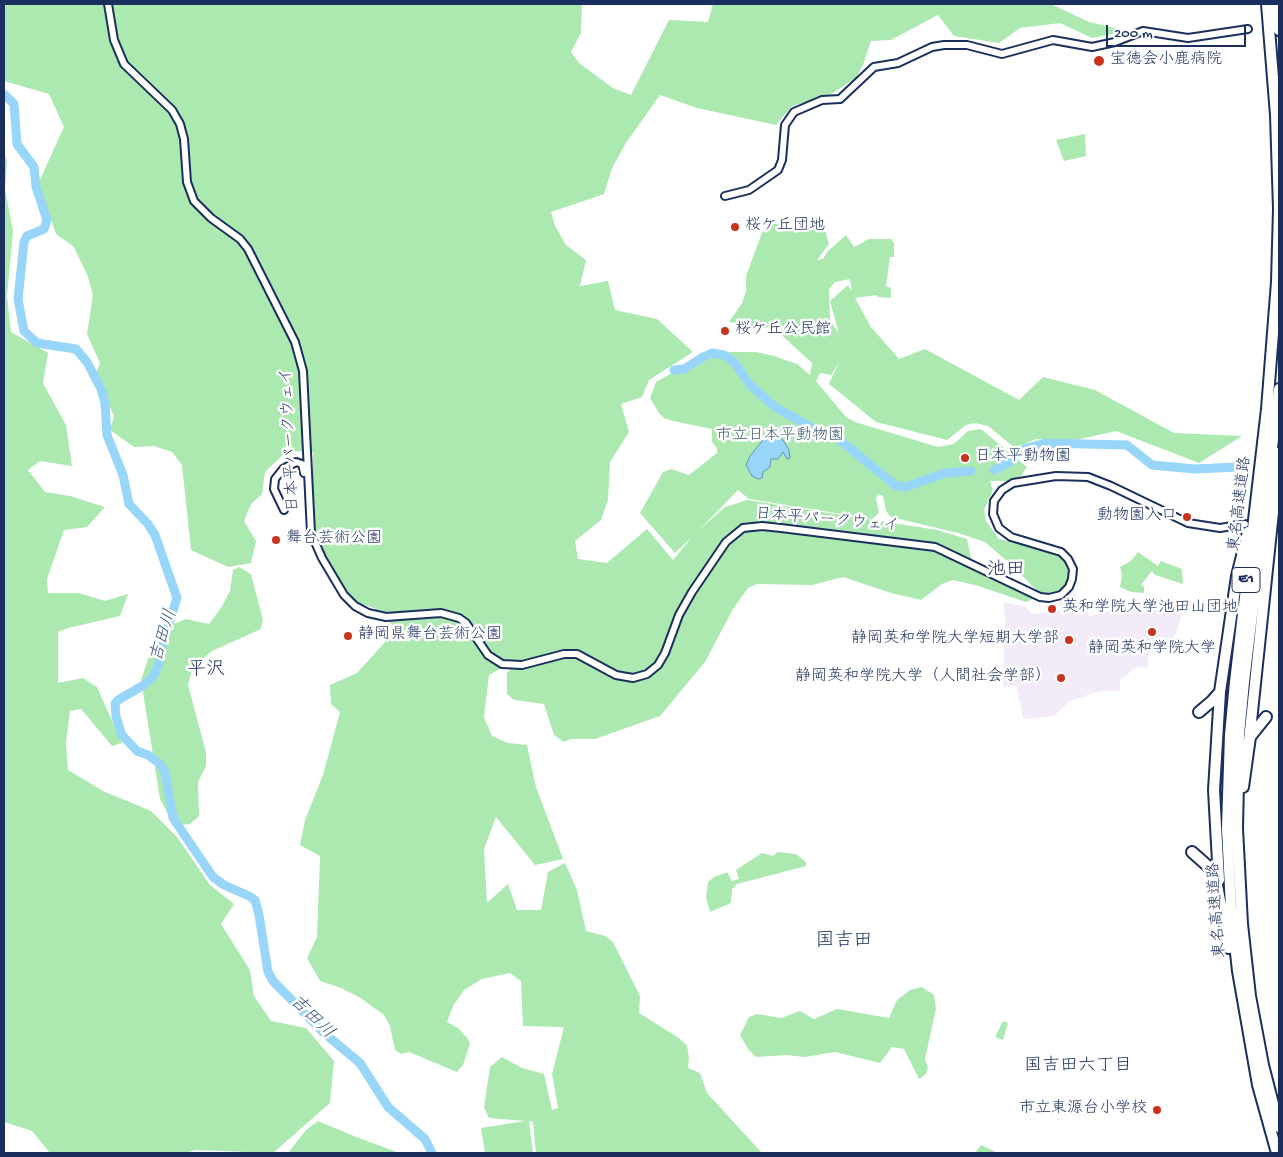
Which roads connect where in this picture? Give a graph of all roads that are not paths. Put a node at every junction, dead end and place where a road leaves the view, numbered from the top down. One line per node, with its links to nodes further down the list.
1 (108, 4): 9 (street, 日本平パークウェイ)
2 (1267, 4): 13 (highway, 東名高速道路 / E1)
3 (1276, 4): 5 (highway)
4 (1248, 29): 6 (street)
5 (1279, 30)
6 (725, 196)
7 (1279, 389): 22 (highway, 東名高速道路 / E1)
8 (1279, 440): 12 (highway)
9 (306, 457): 10 (street); 11 (street, 日本平パークウェイ)
10 (296, 462): 11 (street); 14 (street)
11 (308, 491): 15 (street, 日本平パークウェイ)
12 (1275, 493): 16 (highway); 20 (highway)
13 (1255, 507): 17 (highway); 24 (highway, 東名高速道路 / E1)
14 (284, 510)
15 (1245, 524)
16 (1279, 531)
17 (1220, 692): 18 (highway); 23 (highway)
18 (1199, 712)
19 (1266, 717): 20 (highway)
20 (1248, 750): 22 (highway)
21 (1192, 852): 23 (highway)
22 (1238, 871): 25 (highway, 東名高速道路 / E1)
23 (1223, 915): 24 (highway)
24 (1258, 1085): 26 (highway, 東名高速道路 / E1)
25 (1279, 1126)
26 (1277, 1153)

